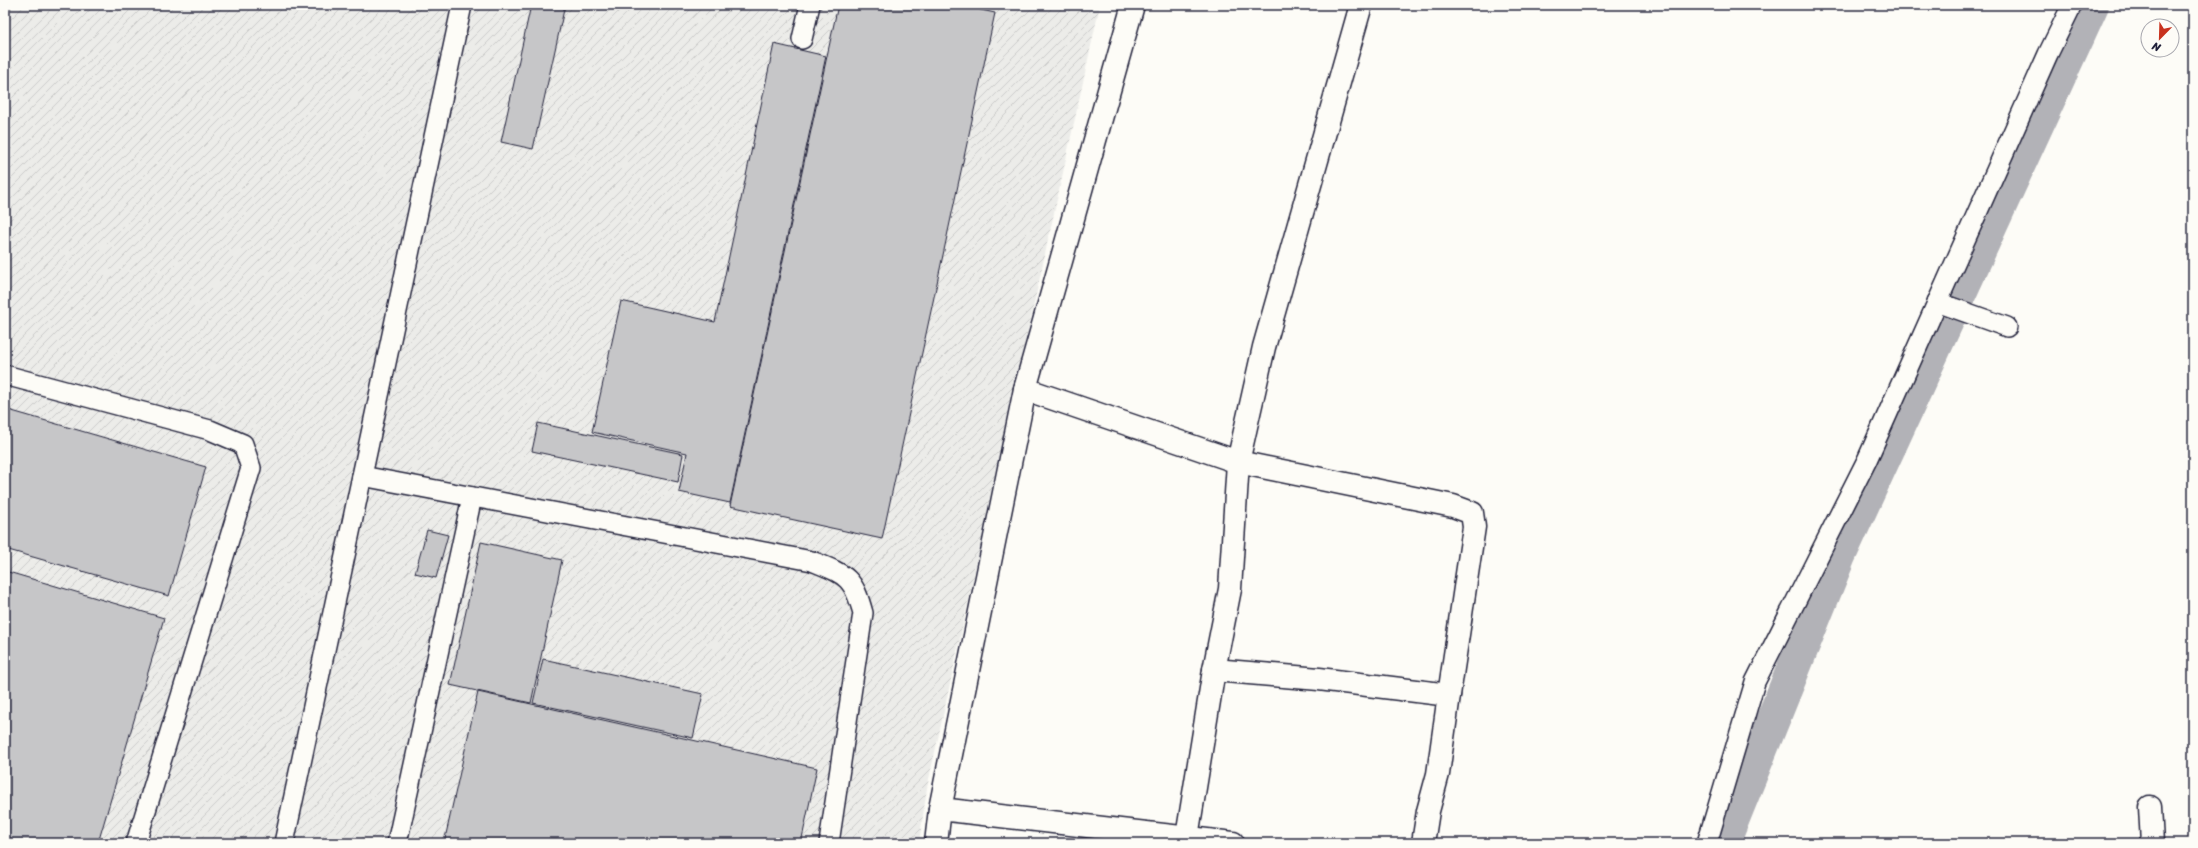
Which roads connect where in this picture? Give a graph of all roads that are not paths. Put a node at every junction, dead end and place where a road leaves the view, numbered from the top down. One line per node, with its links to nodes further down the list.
1 (462, 5): 12 (lane)
2 (810, 5): 6 (lane)
3 (1132, 5): 10 (street)
4 (1361, 5): 11 (street)
5 (2072, 5): 7 (lane)
6 (802, 39)
7 (1944, 304): 8 (lane); 26 (lane)
8 (2007, 327)
9 (5, 375): 19 (lane)
10 (1025, 390): 11 (street); 17 (street)
11 (1238, 462): 14 (street); 15 (street)
12 (362, 476): 13 (lane); 20 (lane)
13 (472, 497): 21 (lane); 22 (lane)
14 (1214, 670): 15 (street); 18 (street)
15 (1449, 695): 25 (street)
16 (2150, 807): 27 (street)
17 (940, 809): 18 (street); 23 (street)
18 (1187, 837): 24 (street)
19 (136, 843)
20 (284, 843)
21 (397, 843)
22 (829, 843)
23 (936, 843)
24 (1233, 843)
25 (1423, 843)
26 (1707, 843)
27 (2152, 843)

